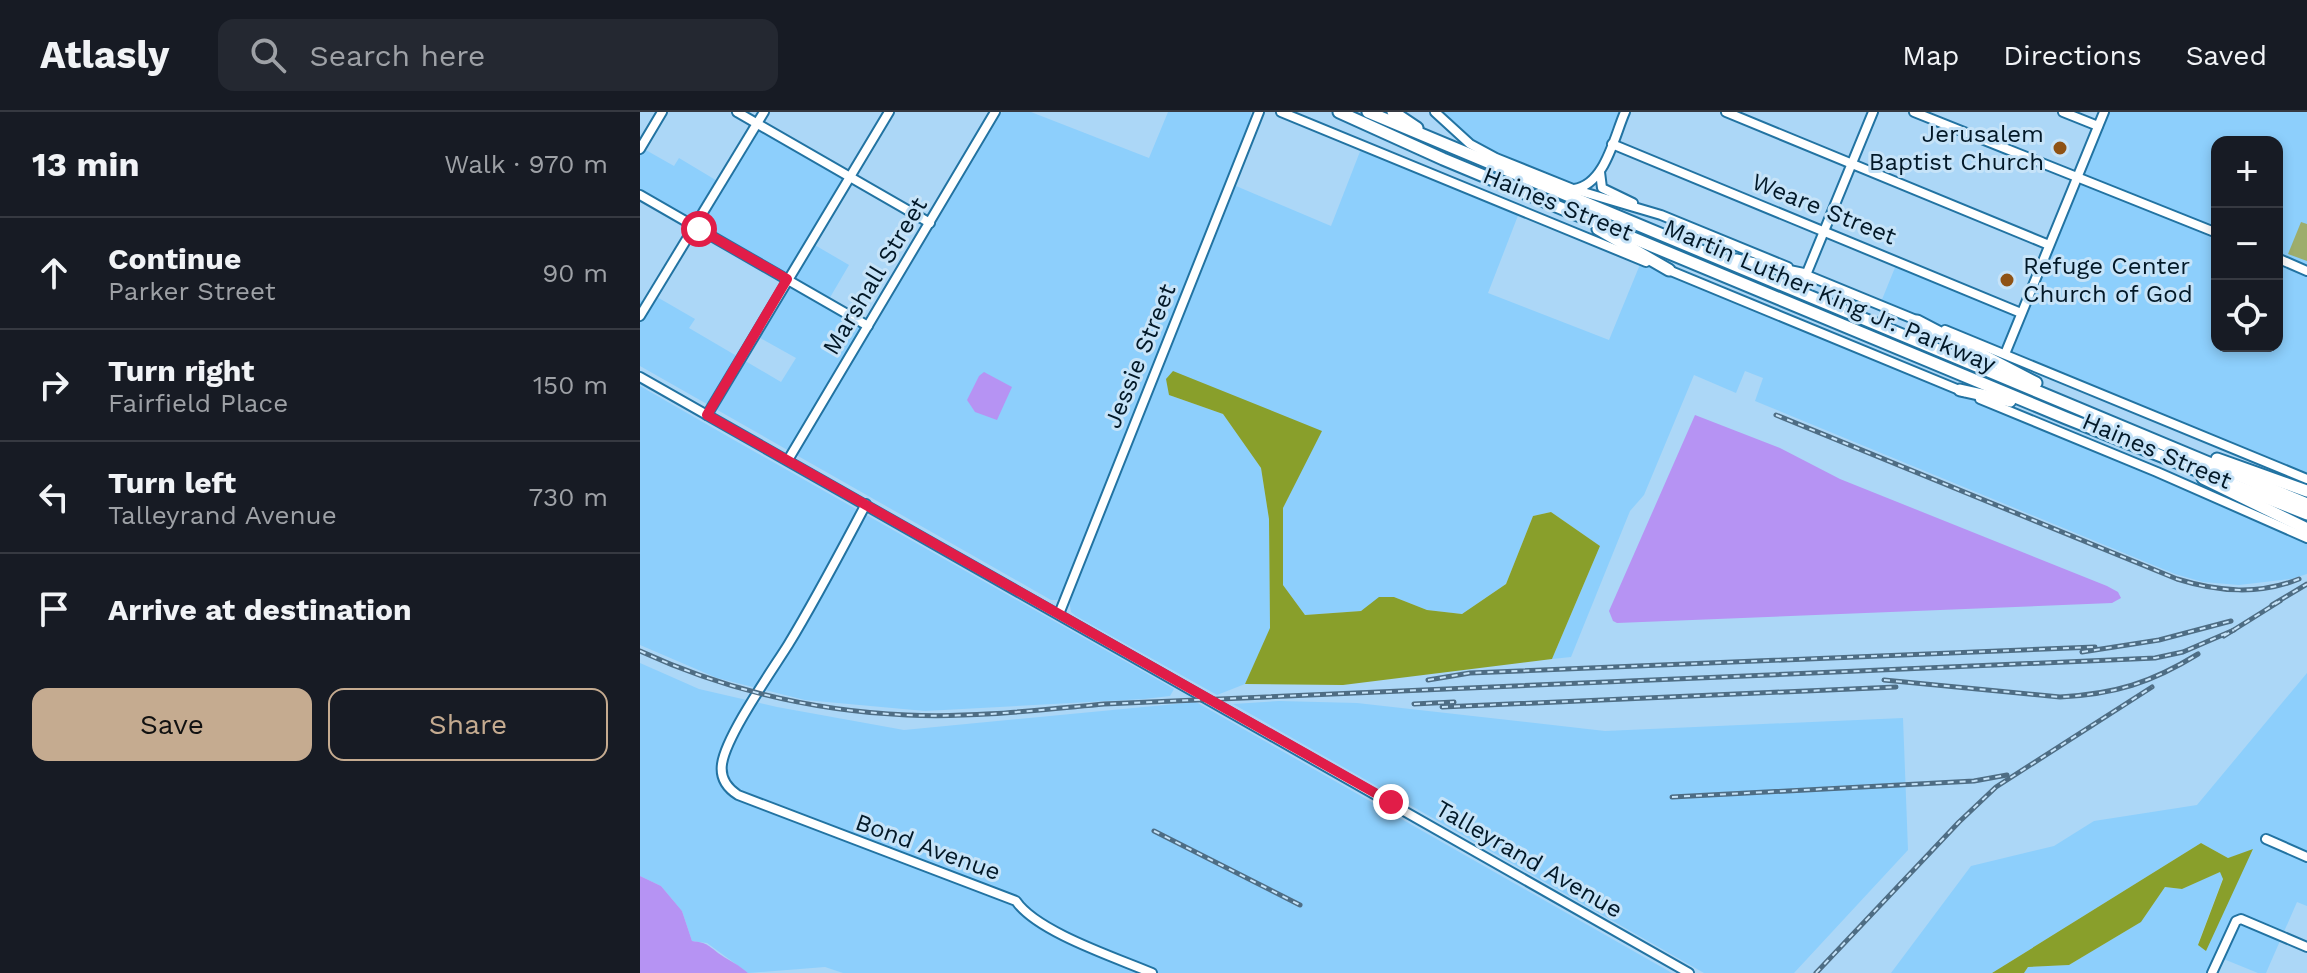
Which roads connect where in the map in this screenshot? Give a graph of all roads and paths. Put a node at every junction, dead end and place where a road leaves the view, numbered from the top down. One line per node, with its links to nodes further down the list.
1 (662, 112): 22 (street)
2 (737, 112): 18 (street)
3 (764, 112): 18 (street)
4 (889, 112): 25 (street)
5 (995, 112): 31 (street, Marshall Street)
6 (1259, 112): 62 (street, Jessie Street)
7 (1281, 112): 38 (street, Haines Street)
8 (1339, 112): 29 (highway, Martin Luther King Jr. Parkway)
9 (1368, 112): 21 (highway, Martin Luther King Jr. Parkway)
10 (1393, 112): 21 (highway)
11 (1435, 112): 27 (street, Haines Street)
12 (1625, 112): 20 (street)
13 (1726, 112): 23 (street)
14 (1873, 112): 23 (street)
15 (1914, 112): 26 (street)
16 (2063, 112): 19 (street)
17 (2104, 112): 19 (street)
18 (757, 123): 25 (street); 32 (street)
19 (2098, 126): 26 (street)
20 (1612, 144): 24 (street); 33 (street, Weare Street)
21 (1444, 146): 35 (highway, Martin Luther King Jr. Parkway)
22 (640, 149)
23 (1852, 163): 33 (street); 36 (street)
24 (1600, 172): 27 (street); 30 (street)
25 (850, 176): 31 (street); 41 (street)
26 (2078, 177): 34 (street); 36 (street)
27 (1573, 189): 30 (street, Haines Street)
28 (640, 195): 32 (street)
29 (1559, 207): 38 (highway); 51 (highway, Martin Luther King Jr. Parkway)
30 (1661, 215): 40 (street, Haines Street)
31 (930, 223): 45 (street, Marshall Street)
32 (694, 226): 41 (street); 43 (street)
33 (1824, 231): 40 (street); 42 (street, Weare Street)
34 (2211, 231)
35 (1683, 245): 40 (highway); 49 (highway, Martin Luther King Jr. Parkway)
36 (2049, 245): 42 (street)
37 (2283, 261): 39 (street)
38 (1669, 270): 48 (street, Haines Street)
39 (2307, 271)
40 (1806, 275): 44 (street, Haines Street)
41 (787, 279): 45 (street); 50 (street)
42 (2021, 313): 46 (street)
43 (640, 316)
44 (1917, 321): 46 (street, Haines Street); 49 (highway)
45 (868, 326): 53 (street, Marshall Street)
46 (2005, 354): 55 (street, Haines Street)
47 (640, 377): 50 (street, Talleyrand Avenue)
48 (1960, 390): 51 (highway); 61 (street, Haines Street)
49 (2093, 413): 52 (highway, Martin Luther King Jr. Parkway)
50 (707, 415): 53 (street, Talleyrand Avenue)
51 (2066, 418): 54 (highway, Martin Luther King Jr. Parkway)
52 (2128, 428): 56 (highway); 58 (highway, Martin Luther King Jr. Parkway)
53 (788, 460): 57 (street, Talleyrand Avenue)
54 (2183, 465): 59 (highway, Martin Luther King Jr. Parkway); 60 (highway)
55 (2307, 479)
56 (2307, 491)
57 (866, 504): 62 (street, Talleyrand Avenue); 66 (street, Bond Avenue)
58 (2307, 504)
59 (2307, 514)
60 (2307, 529)
61 (2307, 538)
62 (1059, 614): 67 (street, Talleyrand Avenue)
63 (2266, 839): 64 (street)
64 (2307, 857)
65 (2307, 947): 68 (street)
66 (1152, 973)
67 (1689, 973)
68 (2212, 973)

